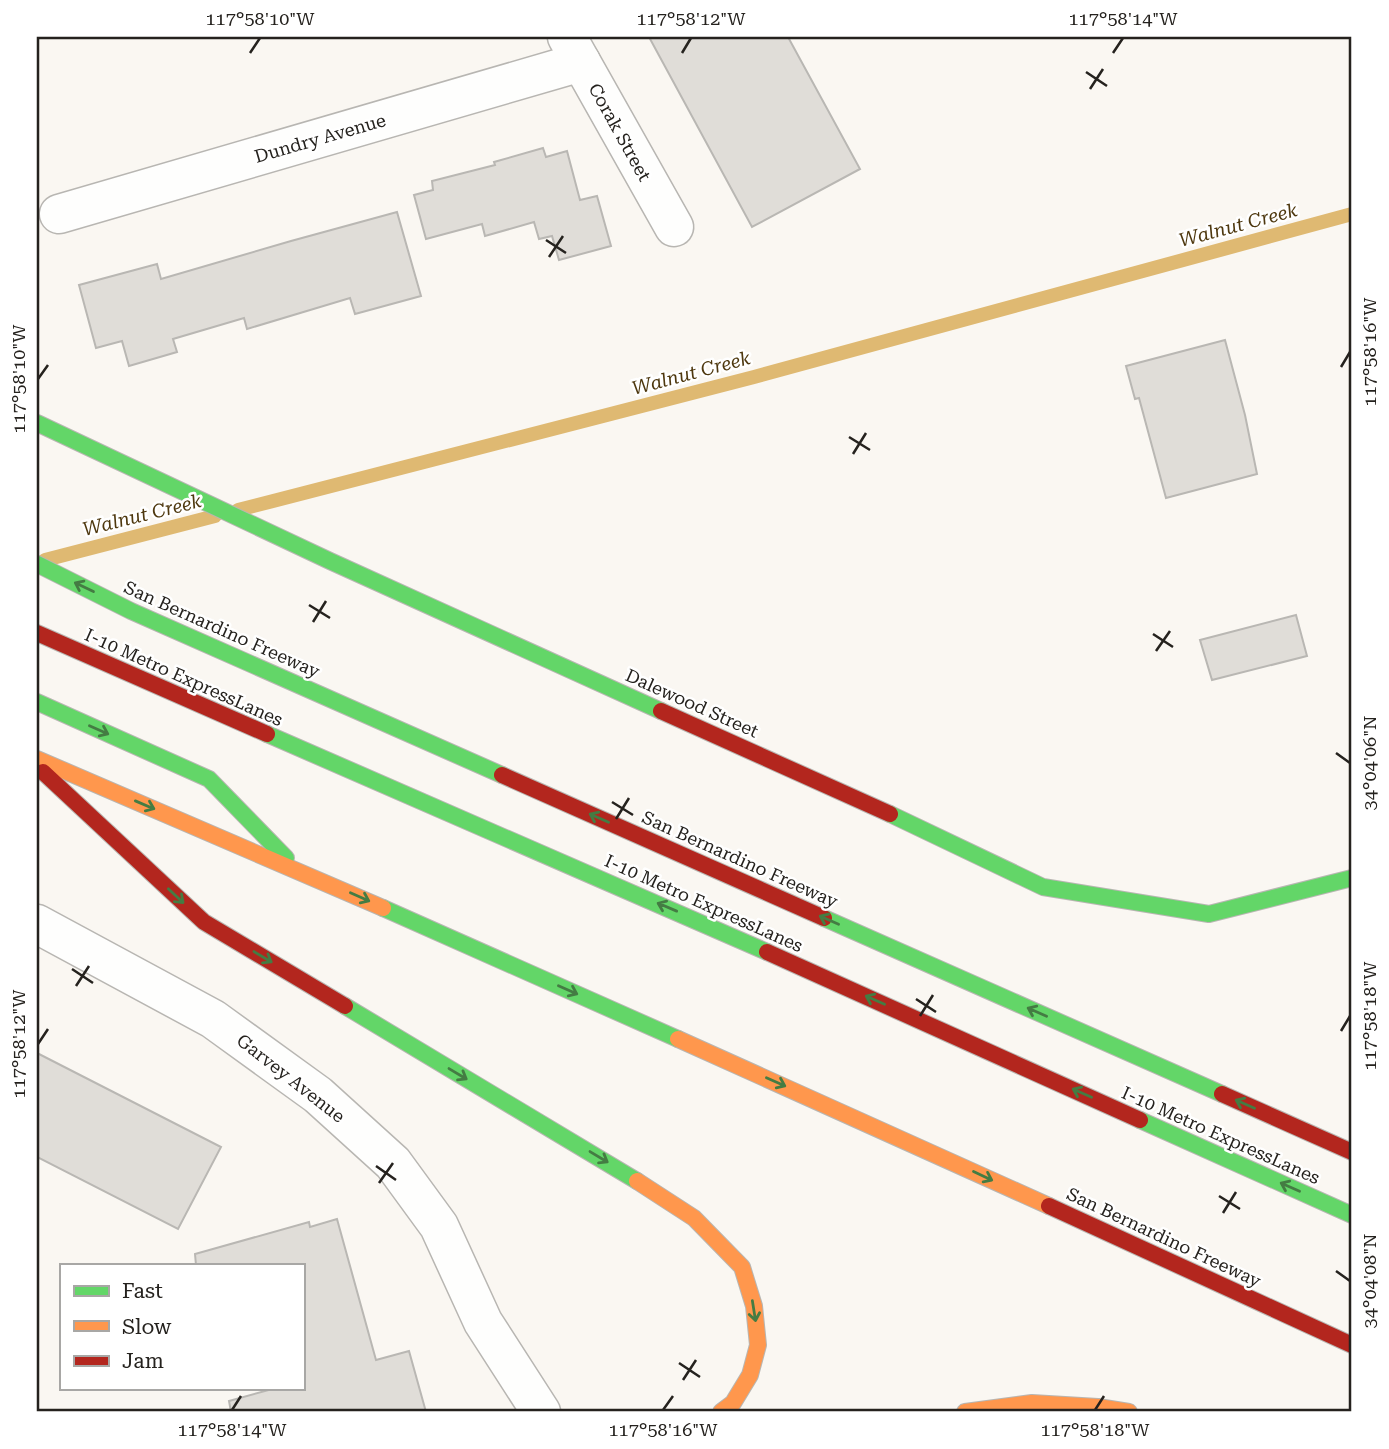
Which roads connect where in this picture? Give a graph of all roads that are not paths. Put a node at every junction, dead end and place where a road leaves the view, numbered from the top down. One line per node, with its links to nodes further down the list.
1 (574, 49): 2 (street, Dundry Avenue); 3 (street, Corak Street)
2 (59, 214)
3 (674, 227)
4 (44, 427): 11 (main road, Dalewood Street)
5 (37, 564): 13 (main road, San Bernardino Freeway, one-way to 5)
6 (37, 633): 14 (main road, I-10 Metro ExpressLanes, one-way to 6)
7 (37, 702): 10 (main road, one-way to 10)
8 (37, 759): 10 (main road, San Bernardino Freeway, one-way to 10)
9 (37, 766): 17 (main road, one-way to 17)
10 (298, 870): 15 (main road, San Bernardino Freeway, one-way to 15)
11 (1352, 878)
12 (37, 924): 16 (street, Garvey Avenue)
13 (1352, 1152)
14 (1352, 1214)
15 (1352, 1345)
16 (541, 1412)
17 (721, 1412)
18 (965, 1412): 19 (main road)
19 (1129, 1412)

